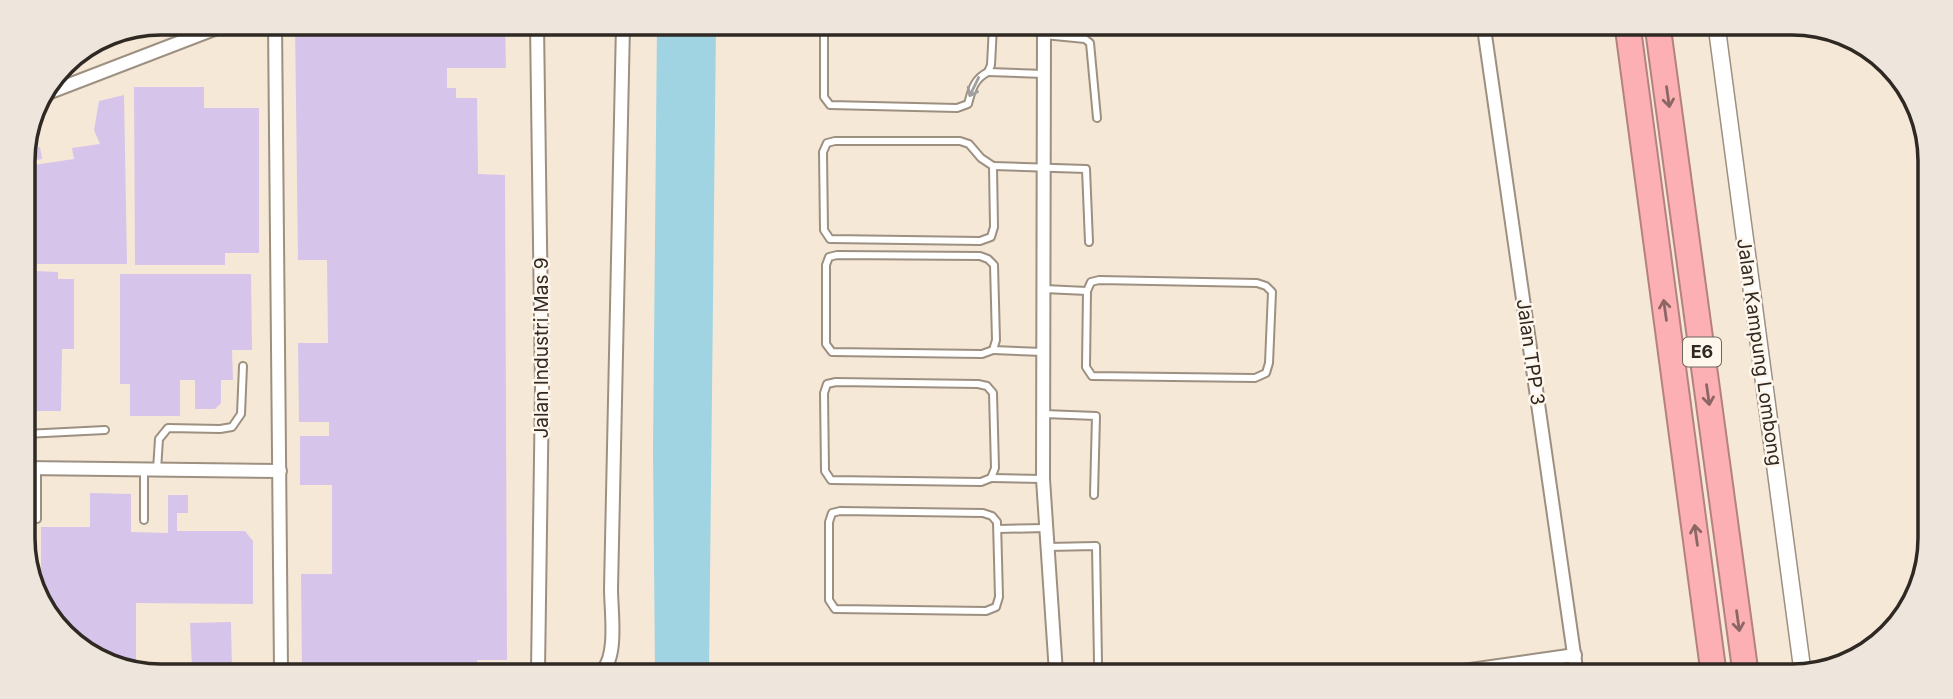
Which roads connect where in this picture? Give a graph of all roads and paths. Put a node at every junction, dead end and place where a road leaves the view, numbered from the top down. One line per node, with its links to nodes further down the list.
1 (199, 35): 15 (street)
2 (275, 35): 30 (street)
3 (537, 35): 43 (street, Jalan Industri Mas 9)
4 (623, 35): 44 (street)
5 (824, 35): 13 (lane, one-way to 5)
6 (993, 35): 13 (lane)
7 (1044, 35): 14 (street)
8 (1064, 35): 16 (lane)
9 (1485, 35): 40 (street, Jalan TPP 3)
10 (1629, 35): 48 (highway, E6, one-way to 10)
11 (1659, 35): 49 (highway, E6, one-way to 49)
12 (1718, 35): 50 (street, Jalan Kampung Lombong)
13 (988, 72): 14 (lane)
14 (1044, 74): 18 (street)
15 (57, 89)
16 (1097, 118)
17 (993, 166): 17 (lane); 18 (lane)
18 (1044, 167): 19 (lane); 20 (street)
19 (1089, 242)
20 (1044, 289): 21 (lane); 23 (street)
21 (1087, 291): 21 (lane)
22 (993, 350): 22 (lane); 23 (lane)
23 (1043, 352): 25 (street)
24 (243, 366): 29 (lane)
25 (1043, 414): 32 (street); 33 (lane)
26 (105, 430): 27 (lane)
27 (35, 434)
28 (35, 468): 29 (street)
29 (151, 470): 30 (street); 36 (lane)
30 (280, 471): 42 (street)
31 (992, 478): 31 (lane); 32 (lane)
32 (1043, 479): 38 (street)
33 (1094, 495)
34 (35, 502): 35 (lane)
35 (37, 519)
36 (144, 520)
37 (998, 528): 37 (lane); 38 (lane)
38 (1046, 528): 39 (street)
39 (1048, 547): 41 (lane); 45 (street)
40 (1574, 655): 46 (street); 47 (street, Jalan TPP 3)
41 (1098, 662)
42 (281, 664)
43 (538, 664)
44 (608, 664)
45 (1055, 664)
46 (1511, 664)
47 (1575, 664)
48 (1712, 664)
49 (1744, 664)
50 (1802, 664)

